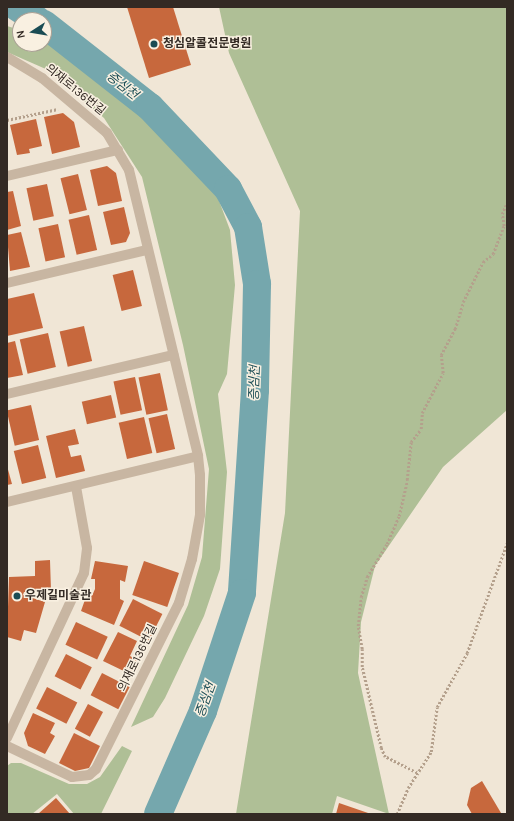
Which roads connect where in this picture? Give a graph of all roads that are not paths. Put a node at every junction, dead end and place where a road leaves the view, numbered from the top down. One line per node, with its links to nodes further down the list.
1 (7, 57): 2 (street, 의재로136번길)
2 (118, 150): 3 (street); 4 (street, 의재로136번길)
3 (7, 176)
4 (146, 250): 5 (street); 6 (street, 의재로136번길)
5 (7, 283)
6 (173, 355): 7 (street); 8 (street, 의재로136번길)
7 (7, 394)
8 (198, 456): 9 (street); 12 (street, 의재로136번길)
9 (76, 487): 10 (street); 11 (street)
10 (7, 502)
11 (7, 738)
12 (7, 746)

